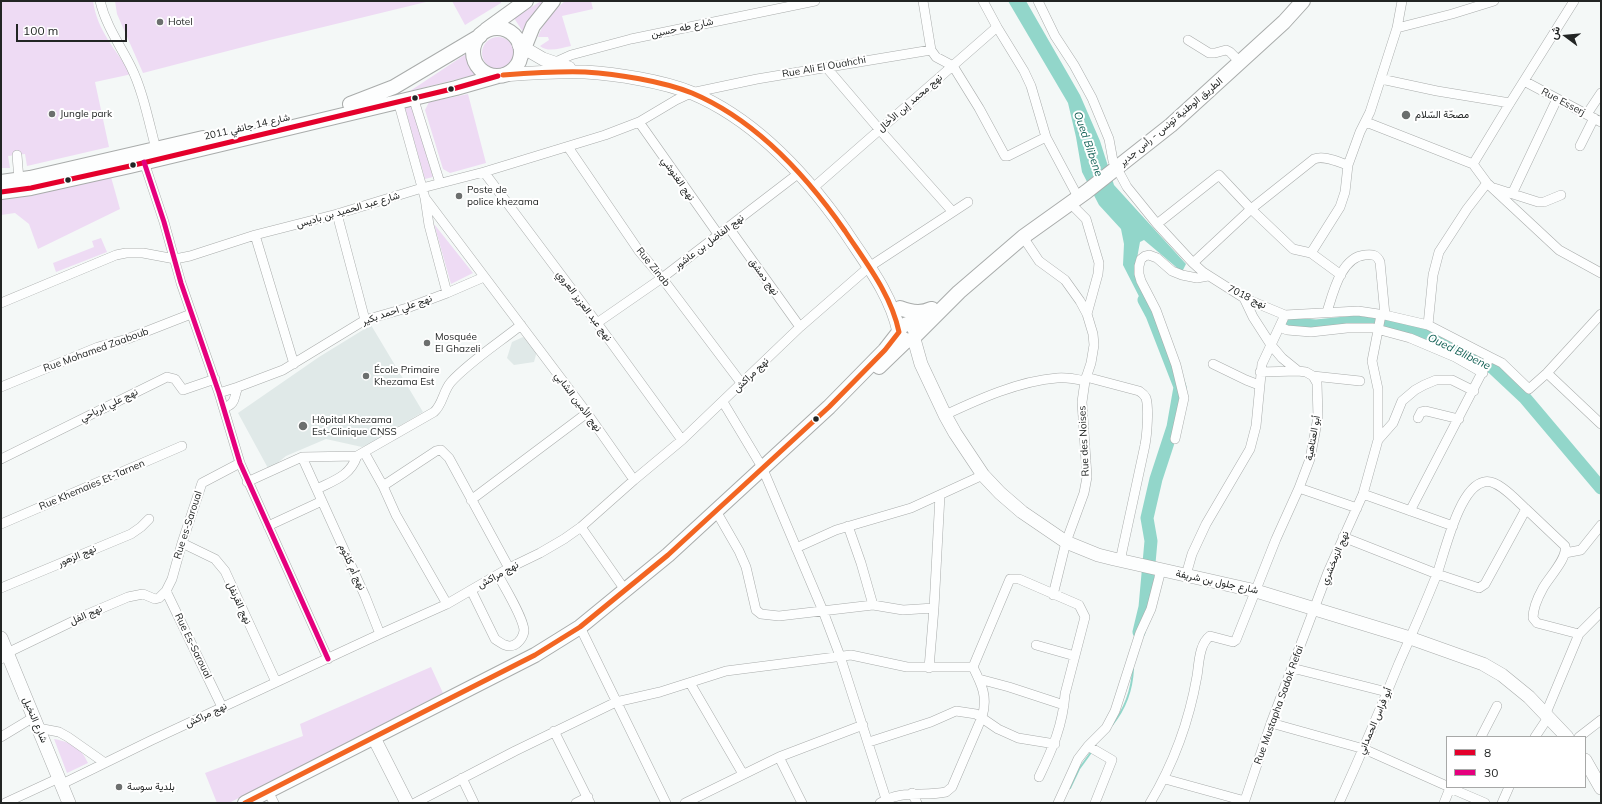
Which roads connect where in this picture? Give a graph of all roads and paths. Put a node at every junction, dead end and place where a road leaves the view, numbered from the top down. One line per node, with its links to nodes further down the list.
1 (100, 1): 42 (street)
2 (526, 1): 18 (main road, شارع 14 جانفي 2011)
3 (553, 1): 20 (main road)
4 (815, 1): 13 (street, شارع طه حسين)
5 (923, 1): 21 (street)
6 (983, 1): 16 (street)
7 (1038, 1): 47 (street, نهج 7018)
8 (1303, 1): 15 (main road, الطريق الوطنية تونس - رأس جدير)
9 (1314, 1): 15 (main road, الطريق الوطنية تونس - رأس جدير)
10 (1402, 1): 17 (street)
11 (1494, 1): 17 (street)
12 (1574, 1): 28 (street)
13 (802, 2): 14 (street, شارع طه حسين)
14 (783, 4): 25 (street, شارع طه حسين)
15 (1284, 22): 22 (main road, الطريق الوطنية تونس - رأس جدير)
16 (997, 27): 23 (street, نهج محمد إبن الأخال); 39 (street)
17 (1397, 28): 27 (street)
18 (482, 34): 20 (main road); 26 (main road); 42 (main road, شارع 14 جانفي 2011)
19 (1188, 40): 22 (street)
20 (521, 50): 25 (main road); 26 (main road)
21 (931, 50): 23 (street); 24 (street, Rue Ali El Ouahchi)
22 (1240, 62): 47 (main road, الطريق الوطنية تونس - رأس جدير)
23 (953, 66): 38 (street, نهج محمد إبن الأخال); 39 (street)
24 (826, 67): 29 (street, Rue Ali El Ouahchi); 38 (street)
25 (547, 68): 26 (main road); 29 (main road)
26 (501, 76): 31 (main road, شارع 14 جانفي 2011)
27 (1381, 79): 34 (street); 37 (street)
28 (1524, 81): 32 (street, Rue Esserj); 34 (street)
29 (691, 93): 36 (street, شارع عبد الحميد بن باديس); 49 (main road)
30 (1601, 93): 35 (street)
31 (413, 98): 33 (main road, شارع 14 جانفي 2011); 52 (street)
32 (1557, 99): 35 (street, Rue Esserj); 57 (street)
33 (398, 101): 44 (main road, شارع 14 جانفي 2011); 54 (street)
34 (1510, 103): 45 (street)
35 (1594, 118): 40 (street)
36 (639, 122): 41 (street, شارع عبد الحميد بن باديس); 67 (street, نهج الغنوشي)
37 (1366, 122): 45 (street); 46 (street)
38 (879, 129): 55 (street, نهج محمد إبن الأخال); 63 (street)
39 (1046, 137): 59 (street)
40 (1580, 146)
41 (568, 147): 48 (street, شارع عبد الحميد بن باديس); 78 (street, Rue Zinab)
42 (156, 149): 50 (main road, شارع 14 جانفي 2011)
43 (17, 155): 50 (street)
44 (144, 162): 56 (main road, شارع 14 جانفي 2011); 71 (street)
45 (1473, 164): 53 (street)
46 (1348, 165): 62 (street); 70 (street)
47 (1114, 170): 59 (main road, الطريق الوطنية تونس - رأس جدير); 65 (street, نهج 7018)
48 (484, 172): 52 (street, شارع عبد الحميد بن باديس); 93 (street, نهج عبد العزيز العروي)
49 (799, 173): 55 (main road); 66 (street, نهج الفاضل بن عاشور)
50 (20, 180): 51 (main road, شارع 14 جانفي 2011)
51 (1, 182)
52 (440, 183): 54 (street, شارع عبد الحميد بن باديس)
53 (1489, 186): 57 (street); 74 (street); 95 (street)
54 (422, 188): 60 (street); 64 (street, شارع عبد الحميد بن باديس)
55 (813, 188): 73 (main road)
56 (1, 192)
57 (1512, 194): 58 (street)
58 (1561, 195)
59 (1078, 197): 69 (main road, الطريق الوطنية تونس - رأس جدير); 88 (street)
60 (425, 198): 77 (street, نهج الأمين الشابي); 81 (street)
61 (968, 202): 63 (street, نهج مراكش)
62 (1251, 209): 65 (street); 70 (street); 72 (street)
63 (952, 211): 73 (street, نهج مراكش)
64 (337, 214): 68 (street, شارع عبد الحميد بن باديس); 92 (street)
65 (1157, 224): 72 (street, نهج 7018)
66 (729, 228): 67 (street, نهج الفاضل بن عاشور); 96 (street, نهج دمشق)
67 (718, 234): 78 (street, نهج الفاضل بن عاشور)
68 (255, 235): 71 (street, شارع عبد الحميد بن باديس); 102 (street)
69 (1023, 237): 80 (main road, الطريق الوطنية تونس - رأس جدير); 88 (street, Rue des Noises)
70 (1311, 253): 75 (street)
71 (175, 259): 83 (street, شارع عبد الحميد بن باديس); 87 (street)
72 (1193, 263): 76 (street, نهج 7018)
73 (869, 267): 79 (main road); 96 (street, نهج مراكش)
74 (1601, 274)
75 (1341, 275): 86 (street); 90 (street)
76 (1208, 276): 82 (street, نهج 7018); 125 (street)
77 (484, 277): 81 (street, نهج علي احمد بكير); 94 (street, نهج الأمين الشابي)
78 (662, 278): 93 (street, نهج الفاضل بن عاشور); 112 (street, Rue Zinab)
79 (880, 284): 85 (main road); 99 (main road)
80 (959, 292): 84 (main road, الطريق الوطنية تونس - رأس جدير); 99 (main road, الطريق الوطنية تونس - رأس جدير)
81 (447, 293): 92 (street, نهج علي احمد بكير)
82 (1244, 298): 89 (street, نهج 7018); 100 (street)
83 (1, 303)
84 (936, 306): 85 (main road); 99 (main road, الطريق الوطنية تونس - رأس جدير)
85 (900, 308): 99 (main road)
86 (1327, 312): 89 (street, نهج 7018); 90 (street, نهج 7018)
87 (191, 314): 109 (street); 114 (street, Rue Mohamed Zaaboub)
88 (1087, 314): 110 (street, Rue des Noises)
89 (1285, 315): 97 (street)
90 (1382, 316): 95 (street, نهج 7018); 98 (street)
91 (1600, 317): 107 (street)
92 (365, 320): 102 (street, نهج علي احمد بكير)
93 (597, 323): 126 (street, نهج عبد العزيز العروي)
94 (521, 325): 120 (street, نهج الأمين الشابي); 129 (street)
95 (1428, 325): 101 (street, نهج 7018)
96 (800, 327): 112 (street, نهج مراكش)
97 (1280, 328): 98 (street); 100 (street)
98 (1378, 329): 105 (street); 127 (street)
99 (908, 334): 121 (main road, شارع جلول بن شريفة); 133 (main road, الطريق الوطنية تونس - رأس جدير)
100 (1271, 345): 104 (street); 106 (street)
101 (1490, 358): 105 (street); 107 (street, نهج 7018)
102 (294, 364): 115 (street, نهج علي احمد بكير)
103 (1213, 364): 113 (street)
104 (1298, 371): 106 (street); 108 (street)
105 (1484, 371): 116 (street)
106 (1260, 372): 113 (street)
107 (1547, 373): 124 (street)
108 (1313, 376): 111 (street); 138 (street, أبو العتاهية)
109 (215, 379): 117 (street); 131 (street, نهج علي الرياحي)
110 (1086, 379): 121 (street); 157 (street, Rue des Noises); 160 (street)
111 (1360, 380)
112 (742, 384): 118 (street, نهج مراكش)
113 (1259, 385): 165 (street)
114 (1, 387)
115 (238, 387): 117 (street, نهج علي احمد بكير); 119 (street)
116 (1474, 391): 123 (street); 127 (street)
117 (219, 393): 119 (street)
118 (723, 402): 126 (street, نهج مراكش); 133 (street)
119 (224, 408): 132 (street)
120 (587, 413): 135 (street, نهج الأمين الشابي); 142 (street)
121 (945, 415): 134 (main road, شارع جلول بن شريفة)
122 (1418, 418): 123 (street)
123 (1459, 419): 147 (street)
124 (1601, 424)
125 (1175, 439)
126 (682, 440): 135 (street, نهج مراكش)
127 (1378, 440): 141 (street)
128 (182, 446): 149 (street, Rue Khemaies Et-Tarnen)
129 (361, 454): 130 (street); 137 (street); 139 (street)
130 (302, 457): 136 (street); 139 (street, نهج أم كلثوم)
131 (1, 459)
132 (240, 463): 136 (street); 156 (street, Rue es-Saroual)
133 (762, 467): 146 (main road, الطريق الوطنية تونس - رأس جدير); 158 (street)
134 (983, 475): 140 (street); 157 (main road, شارع جلول بن شريفة)
135 (634, 480): 154 (street, نهج مراكش)
136 (247, 482): 151 (street)
137 (383, 486): 142 (street); 172 (street)
138 (1299, 488): 144 (street); 170 (street, أبو العتاهية)
139 (317, 489): 143 (street, نهج أم كلثوم)
140 (940, 494): 152 (street); 174 (street)
141 (1363, 494): 144 (street, نهج الزمخشري); 147 (street)
142 (471, 500): 161 (street)
143 (322, 501): 151 (street); 179 (street, نهج أم كلثوم)
144 (1357, 508): 155 (street, نهج الزمخشري)
145 (1526, 509): 153 (street, أبو فراس الحمداني); 159 (street); 163 (street)
146 (716, 511): 169 (main road, الطريق الوطنية تونس - رأس جدير); 176 (street)
147 (1410, 511): 153 (street)
148 (149, 519): 166 (street, نهج الزهور)
149 (1, 524)
150 (1601, 525): 159 (street)
151 (268, 526): 187 (street)
152 (848, 526): 158 (street); 173 (street)
153 (1453, 526): 163 (street, أبو فراس الحمداني)
154 (581, 527): 161 (street, نهج مراكش); 169 (street)
155 (1344, 537): 163 (street); 175 (street, نهج الزمخشري)
156 (182, 542): 167 (street, Rue es-Saroual); 192 (street, نهج القرنفل)
157 (1066, 542): 160 (main road, شارع جلول بن شريفة); 171 (street, Rue des Noises)
158 (796, 548): 176 (street)
159 (1565, 553): 180 (street)
160 (1120, 561): 162 (main road, شارع جلول بن شريفة)
161 (509, 568): 164 (street, نهج مراكش)
162 (1158, 570): 165 (main road, شارع جلول بن شريفة); 214 (street)
163 (1437, 574): 182 (street, أبو فراس الحمداني)
164 (498, 575): 168 (street, نهج مراكش); 168 (street)
165 (1186, 575): 170 (main road, شارع جلول بن شريفة)
166 (1, 588)
167 (168, 588): 184 (street, نهج الفل); 198 (street, Rue Es-Saroual)
168 (471, 590): 172 (street, نهج مراكش)
169 (625, 590): 178 (main road, الطريق الوطنية تونس - رأس جدير)
170 (1256, 591): 175 (main road, شارع جلول بن شريفة); 222 (street, أبو العتاهية)
171 (1053, 595): 186 (street); 188 (street)
172 (447, 604): 179 (street, نهج مراكش)
173 (873, 605): 174 (street); 176 (street)
174 (934, 608): 189 (street)
175 (1314, 608): 182 (main road, شارع جلول بن شريفة); 190 (street, Rue Mustapha Sadok Refai)
176 (823, 611): 185 (street)
177 (1600, 616): 180 (street)
178 (580, 627): 195 (street); 211 (main road, الطريق الوطنية تونس - رأس جدير)
179 (380, 634): 187 (street, نهج مراكش)
180 (1579, 634): 199 (street)
181 (1, 638): 184 (main road, شارع النخيل)
182 (1410, 638): 194 (street, أبو فراس الحمداني); 199 (main road, شارع جلول بن شريفة)
183 (1036, 645): 186 (street)
184 (4, 656): 202 (main road, شارع النخيل)
185 (840, 656): 189 (street); 193 (street); 204 (street)
186 (1075, 656): 196 (street)
187 (328, 659): 192 (street, نهج مراكش)
188 (973, 667): 189 (street); 191 (street)
189 (929, 668)
190 (1292, 668): 194 (street); 203 (street, Rue Mustapha Sadok Refai)
191 (979, 680): 196 (street); 200 (street)
192 (276, 682): 198 (street, نهج مراكش)
193 (690, 683): 195 (street); 219 (street)
194 (1387, 692): 215 (street, أبو فراس الحمداني)
195 (616, 702): 205 (street); 242 (street)
196 (1064, 705): 213 (street)
197 (1498, 706): 206 (street)
198 (222, 707): 218 (street, نهج مراكش)
199 (1547, 714): 207 (street); 208 (main road, شارع جلول بن شريفة)
200 (982, 717): 212 (street); 213 (street); 229 (street)
201 (1601, 720): 209 (street)
202 (36, 722): 210 (street); 218 (street); 223 (main road, شارع النخيل)
203 (1271, 723): 215 (street); 234 (street, Rue Mustapha Sadok Refai)
204 (862, 725): 212 (street); 216 (street)
205 (554, 731): 221 (street); 232 (street)
206 (1482, 736)
207 (1536, 736)
208 (1567, 736)
209 (1580, 736)
210 (1, 737)
211 (374, 738): 231 (main road, الطريق الوطنية تونس - رأس جدير); 238 (main road)
212 (869, 742): 233 (street)
213 (1055, 744): 220 (street)
214 (1088, 746): 246 (street); 247 (street)
215 (1364, 749): 225 (street); 250 (street, أبو فراس الحمداني)
216 (778, 757): 219 (street); 244 (street)
217 (1586, 761): 224 (main road)
218 (104, 762): 223 (street, نهج مراكش)
219 (743, 774): 243 (street)
220 (1039, 777)
221 (462, 778): 239 (street); 240 (street)
222 (1165, 779): 230 (street); 248 (street)
223 (60, 781): 235 (street, نهج مراكش); 236 (main road, شارع النخيل)
224 (1600, 782)
225 (1446, 786)
226 (1449, 788): 251 (street)
227 (1451, 788): 252 (street)
228 (1509, 788): 253 (street)
229 (912, 793): 233 (street); 245 (street)
230 (1218, 794): 234 (street); 249 (street)
231 (271, 797): 237 (main road, الطريق الوطنية تونس - رأس جدير)
232 (589, 800): 241 (street)
233 (883, 801)
234 (1245, 802)
235 (5, 803)
236 (69, 803)
237 (245, 803)
238 (407, 803)
239 (415, 803)
240 (474, 803)
241 (576, 803)
242 (666, 803)
243 (685, 803)
244 (802, 803)
245 (916, 803)
246 (1058, 803)
247 (1095, 803)
248 (1150, 803)
249 (1214, 803)
250 (1339, 803)
251 (1444, 803)
252 (1485, 803)
253 (1502, 803)

